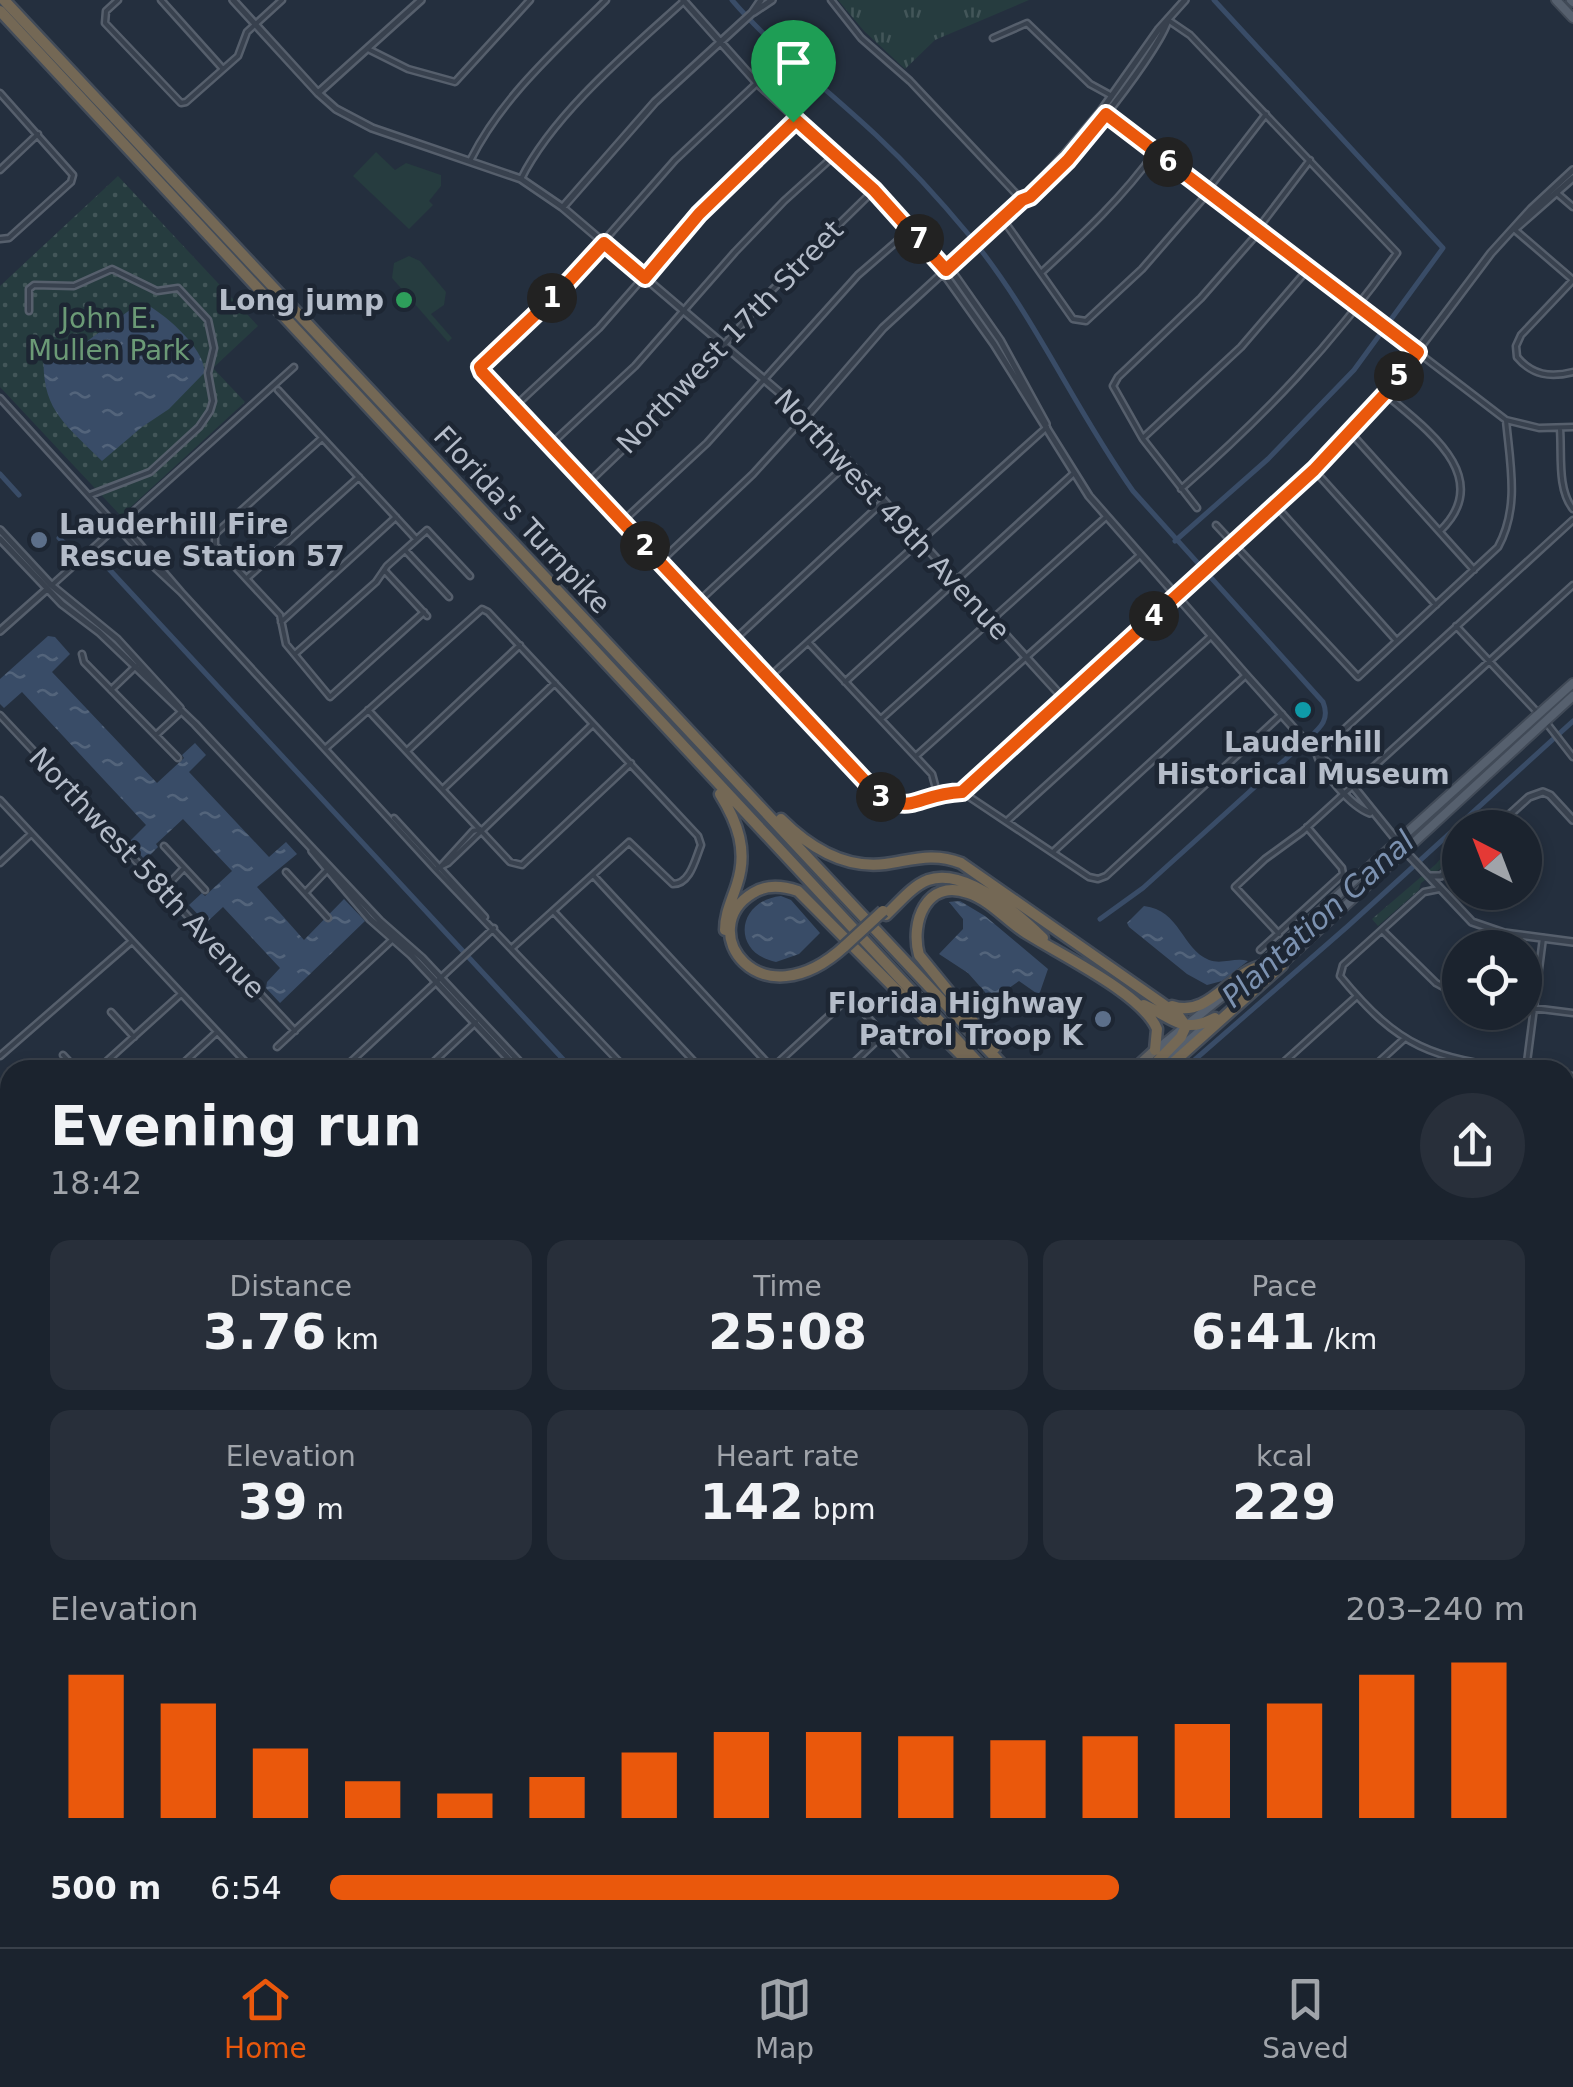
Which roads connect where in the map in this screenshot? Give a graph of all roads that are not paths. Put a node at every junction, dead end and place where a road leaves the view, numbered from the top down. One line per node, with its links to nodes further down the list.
1 (4, 0): 157 (highway, Florida's Turnpike)
2 (118, 0): 23 (street)
3 (161, 0): 23 (street)
4 (233, 0): 19 (street, Northwest 49th Avenue)
5 (282, 0): 19 (street)
6 (421, 0): 22 (street)
7 (530, 0): 22 (street)
8 (606, 0): 34 (street)
9 (683, 0): 21 (street); 39 (street)
10 (761, 0): 16 (street)
11 (772, 0): 16 (street)
12 (831, 0): 44 (street)
13 (1185, 0): 18 (street)
14 (1556, 0): 17 (main road)
15 (0, 12): 156 (highway, Florida's Turnpike)
16 (752, 12): 21 (street)
17 (1573, 18)
18 (1168, 20): 27 (street); 29 (street)
19 (256, 24): 23 (street); 26 (street, Northwest 49th Avenue)
20 (993, 38): 27 (street)
21 (718, 42): 24 (street); 45 (street)
22 (368, 49): 26 (street)
23 (223, 69)
24 (757, 83): 30 (street); 53 (street)
25 (0, 93): 31 (street)
26 (318, 94): 34 (street, Northwest 49th Avenue)
27 (1115, 97): 28 (street)
28 (1104, 112): 32 (street); 44 (street)
29 (1266, 114): 35 (street); 40 (street)
30 (796, 120): 33 (street); 57 (street)
31 (38, 134): 36 (street); 52 (street)
32 (1156, 152): 43 (street); 56 (street)
33 (836, 154): 41 (street); 61 (street)
34 (471, 160): 39 (street, Northwest 49th Avenue)
35 (1310, 160): 48 (street); 59 (street)
36 (0, 170)
37 (1573, 170): 42 (street)
38 (1573, 178): 42 (street)
39 (521, 179): 45 (street, Northwest 49th Avenue)
40 (1212, 184)
41 (874, 190): 49 (street); 62 (street, Northwest 17th Street)
42 (1555, 191): 46 (street); 50 (street)
43 (1208, 193): 51 (street); 56 (street)
44 (1022, 200): 47 (street)
45 (562, 208): 53 (street, Northwest 49th Avenue)
46 (1573, 208)
47 (1002, 218): 55 (street); 56 (street)
48 (1263, 222)
49 (910, 228): 55 (street); 66 (street)
50 (1515, 230): 58 (street); 63 (street)
51 (1259, 231): 54 (street); 78 (street)
52 (2, 240)
53 (604, 243): 57 (street, Northwest 49th Avenue); 70 (street)
54 (1308, 269): 59 (street); 78 (street)
55 (946, 270): 71 (street); 74 (street)
56 (1042, 272)
57 (645, 278): 61 (street, Northwest 49th Avenue); 70 (street)
58 (1572, 280): 65 (street)
59 (1358, 308): 63 (street); 85 (street)
60 (29, 312): 86 (street)
61 (685, 312): 62 (street, Northwest 49th Avenue); 79 (street)
62 (725, 346): 66 (street, Northwest 49th Avenue); 84 (street, Northwest 17th Street)
63 (1418, 352): 68 (street); 72 (street)
64 (294, 367): 96 (street)
65 (1573, 372)
66 (765, 381): 71 (street, Northwest 49th Avenue); 94 (street)
67 (278, 390): 77 (street)
68 (1385, 394): 76 (street); 98 (street)
69 (0, 398): 86 (street)
70 (514, 407): 79 (street)
71 (806, 416): 80 (street, Northwest 49th Avenue); 105 (street)
72 (1506, 420): 75 (street); 107 (street)
73 (1573, 427): 75 (street)
74 (1047, 428): 82 (street); 101 (street)
75 (1560, 429): 90 (street)
76 (1350, 432): 81 (street); 98 (street)
77 (322, 438): 83 (street); 109 (street)
78 (1142, 439): 85 (street)
79 (550, 446): 84 (street)
80 (848, 462): 87 (street, Northwest 49th Avenue); 115 (street)
81 (1314, 470): 88 (street); 116 (street)
82 (1074, 474): 92 (street); 110 (street)
83 (359, 477): 91 (street); 109 (street)
84 (587, 484): 94 (street)
85 (1181, 489): 89 (street)
86 (90, 495): 96 (street)
87 (884, 501): 101 (street, Northwest 49th Avenue); 123 (street)
88 (1275, 506): 102 (street); 122 (street)
89 (1197, 508)
90 (1573, 509)
91 (396, 517): 99 (street); 118 (street)
92 (1106, 517): 104 (street); 117 (street)
93 (1573, 520): 119 (street)
94 (622, 522): 105 (street)
95 (1216, 525): 102 (street)
96 (119, 526): 112 (street); 148 (street)
97 (0, 530): 112 (street)
98 (1440, 531): 107 (street)
99 (416, 539): 103 (street); 108 (street)
100 (0, 540): 112 (street)
101 (920, 541): 110 (street, Northwest 49th Avenue); 124 (street)
102 (1234, 543): 113 (street); 122 (street)
103 (405, 550): 106 (street); 114 (street)
104 (1140, 556): 113 (street); 128 (street)
105 (660, 562): 115 (street)
106 (384, 570): 127 (street); 127 (street)
107 (1474, 570): 116 (street)
108 (470, 576)
109 (246, 579): 118 (street)
110 (956, 580): 117 (street, Northwest 49th Avenue); 133 (street)
111 (1573, 584): 129 (street)
112 (49, 587): 120 (street); 130 (street)
113 (1176, 596): 121 (street); 138 (street)
114 (449, 597)
115 (697, 602): 123 (street)
116 (1436, 605): 122 (street)
117 (992, 620): 128 (street, Northwest 49th Avenue); 144 (street)
118 (281, 622): 127 (street)
119 (1456, 626): 129 (street); 151 (street)
120 (0, 631)
121 (1211, 636): 131 (street); 167 (street)
122 (1396, 640)
123 (733, 641): 132 (street)
124 (808, 642): 132 (street); 133 (street)
125 (520, 645): 134 (street); 139 (street); 150 (street)
126 (82, 654): 136 (street)
127 (295, 654)
128 (1026, 658): 138 (street, Northwest 49th Avenue); 152 (street)
129 (1488, 662): 143 (street); 158 (street)
130 (137, 665): 136 (street); 140 (street)
131 (1246, 675): 141 (street); 173 (street)
132 (768, 678): 162 (street)
133 (845, 682): 144 (street)
134 (556, 683): 145 (street); 159 (street)
135 (1573, 683): 143 (main road)
136 (112, 690): 146 (street)
137 (1573, 696): 143 (main road)
138 (1063, 698): 160 (street)
139 (368, 710): 148 (street); 150 (street)
140 (182, 711): 146 (street); 178 (street)
141 (1282, 714): 151 (street); 173 (street)
142 (0, 715): 184 (street, Northwest 58th Avenue)
143 (1545, 718): 147 (street); 171 (main road); 174 (main road)
144 (881, 719): 152 (street)
145 (593, 724): 155 (street); 169 (street)
146 (155, 735): 153 (street)
147 (1563, 742): 149 (street); 154 (street)
148 (326, 748): 177 (street)
149 (1573, 749)
150 (407, 751): 159 (street)
151 (1317, 754): 158 (street); 161 (street)
152 (916, 756): 162 (street)
153 (178, 758)
154 (1573, 758)
155 (631, 763): 169 (street); 180 (street)
156 (707, 772): 202 (highway); 242 (highway, Florida's Turnpike)
157 (737, 782): 188 (highway); 243 (highway, Florida's Turnpike)
158 (1352, 785): 161 (street); 165 (street)
159 (443, 789): 169 (street)
160 (962, 792): 162 (street); 167 (street)
161 (1345, 792): 165 (street); 168 (street)
162 (938, 796)
163 (0, 800): 170 (street)
164 (1515, 810): 166 (street)
165 (1371, 813): 171 (street)
166 (1573, 820)
167 (1007, 821): 173 (street)
168 (1307, 827): 195 (street); 195 (street)
169 (480, 829): 177 (street)
170 (32, 834): 175 (street); 198 (street)
171 (1398, 842): 174 (street); 205 (main road)
172 (164, 846): 176 (street)
173 (1053, 852)
174 (1406, 852): 181 (street); 204 (main road)
175 (0, 862)
176 (184, 868): 184 (street); 185 (street)
177 (438, 868): 192 (street)
178 (328, 869): 187 (street); 196 (street)
179 (286, 872): 187 (street)
180 (593, 875): 189 (street); 237 (street)
181 (1427, 875): 182 (street); 183 (street); 186 (street)
182 (1442, 876): 183 (street)
183 (1439, 889): 186 (street); 194 (street)
184 (163, 890): 219 (street, Northwest 58th Avenue)
185 (205, 890)
186 (1424, 892): 193 (street)
187 (305, 893): 191 (street)
188 (1023, 908): 190 (highway); 210 (highway)
189 (553, 911): 201 (street); 236 (street)
190 (884, 913): 200 (highway); 202 (highway, bridge)
191 (328, 918)
192 (494, 928): 201 (street); 206 (street)
193 (1382, 930): 207 (street); 209 (street)
194 (1491, 930)
195 (1279, 934): 203 (street)
196 (395, 937): 206 (street); 219 (street)
197 (1542, 938): 199 (street)
198 (132, 941): 208 (street); 227 (street)
199 (1573, 942)
200 (1051, 946): 211 (highway); 244 (highway)
201 (512, 948): 235 (street)
202 (847, 948): 241 (highway)
203 (1260, 950)
204 (1282, 965): 215 (main road); 248 (highway)
205 (1258, 967): 210 (highway); 217 (main road)
206 (438, 980): 216 (street); 232 (street)
207 (1442, 986)
208 (181, 994): 220 (street); 222 (street)
209 (1356, 996): 223 (street); 249 (street)
210 (1160, 1002): 217 (highway)
211 (1138, 1004): 217 (highway); 225 (highway)
212 (1542, 1009): 214 (street)
213 (111, 1012): 222 (street)
214 (1573, 1014)
215 (1216, 1018): 217 (highway); 247 (main road)
216 (477, 1021): 233 (street); 234 (street)
217 (1186, 1026): 225 (main road); 246 (highway)
218 (1529, 1030): 252 (street)
219 (294, 1031): 224 (street)
220 (217, 1032): 230 (street); 231 (street)
221 (884, 1034): 238 (street); 239 (street); 240 (street)
222 (134, 1037): 229 (street)
223 (1404, 1038): 250 (street); 251 (street)
224 (277, 1047)
225 (1156, 1050): 245 (highway)
226 (64, 1055): 228 (street)
227 (0, 1056)
228 (68, 1060)
229 (109, 1060)
230 (187, 1060)
231 (243, 1060)
232 (353, 1060)
233 (436, 1060)
234 (512, 1060)
235 (618, 1060)
236 (693, 1060)
237 (763, 1060)
238 (781, 1060)
239 (857, 1060)
240 (907, 1060)
241 (966, 1060)
242 (975, 1060)
243 (998, 1060)
244 (1007, 1060)
245 (1144, 1060)
246 (1161, 1060)
247 (1164, 1060)
248 (1176, 1060)
249 (1286, 1060)
250 (1381, 1060)
251 (1451, 1060)
252 (1525, 1060)

